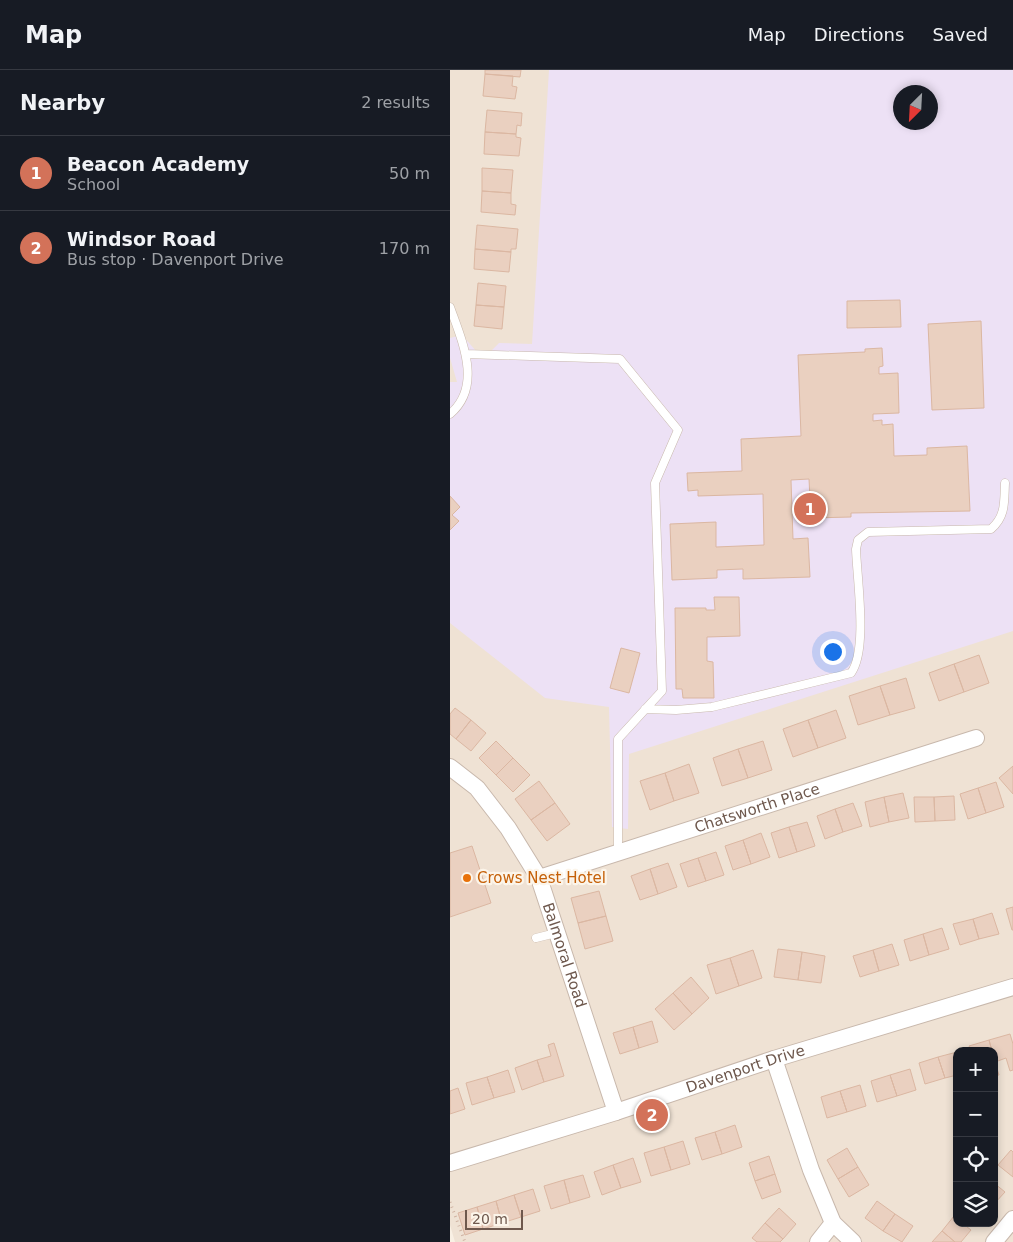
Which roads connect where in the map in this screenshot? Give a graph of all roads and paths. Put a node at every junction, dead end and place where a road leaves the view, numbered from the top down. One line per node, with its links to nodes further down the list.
1 (450, 307): 2 (lane)
2 (466, 354): 3 (lane); 5 (lane)
3 (450, 414)
4 (1005, 483): 5 (lane)
5 (645, 709): 8 (lane)
6 (976, 738): 8 (street, Chatsworth Place)
7 (450, 767): 9 (street, Balmoral Road)
8 (618, 851): 9 (street, Chatsworth Place)
9 (539, 878): 10 (street, Balmoral Road)
10 (556, 933): 11 (lane); 14 (street, Balmoral Road)
11 (536, 938)
12 (1013, 987): 13 (street, Davenport Drive)
13 (774, 1059): 14 (street, Davenport Drive); 18 (street)
14 (616, 1112): 15 (street, Davenport Drive)
15 (450, 1163)
16 (450, 1202): 19 (path)
17 (1013, 1219): 22 (street)
18 (834, 1223): 20 (street); 21 (street)
19 (465, 1242)
20 (818, 1242)
21 (853, 1242)
22 (994, 1242)

